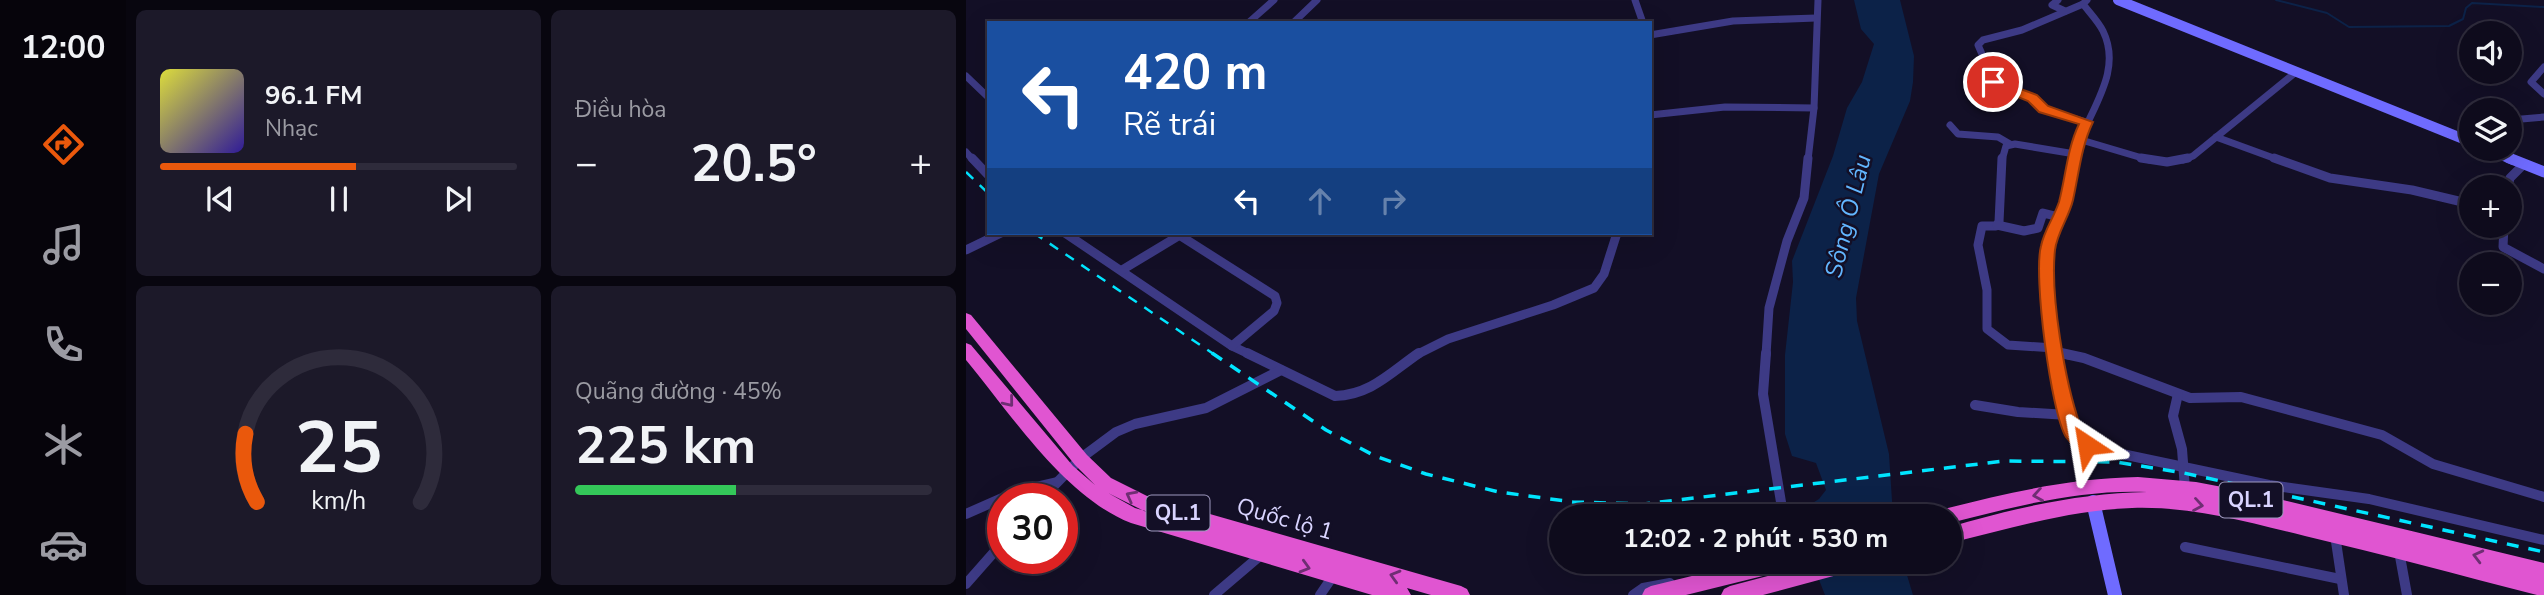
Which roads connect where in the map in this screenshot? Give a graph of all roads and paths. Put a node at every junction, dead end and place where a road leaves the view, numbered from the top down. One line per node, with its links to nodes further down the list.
1 (1274, 0): 10 (street)
2 (1317, 0): 11 (street)
3 (1635, 0): 12 (street)
4 (1818, 0): 9 (street)
5 (2058, 0): 8 (street)
6 (2119, 0): 15 (main road)
7 (2085, 2): 8 (street); 23 (street)
8 (2065, 10): 23 (street)
9 (1816, 18): 13 (street); 19 (street)
10 (1250, 21)
11 (1295, 21)
12 (1642, 21)
13 (1652, 35)
14 (2544, 66): 17 (street)
15 (2296, 72): 25 (street); 26 (main road)
16 (966, 76): 18 (street)
17 (2544, 94)
18 (987, 96)
19 (1814, 108): 20 (street); 62 (street)
20 (1652, 115)
21 (2544, 117): 22 (street)
22 (2522, 119)
23 (2086, 122): 27 (street)
24 (1950, 125): 28 (street)
25 (2216, 137): 27 (street); 36 (street)
26 (2459, 137)
27 (2078, 139): 30 (street)
28 (2010, 144): 30 (street); 38 (street)
29 (966, 152): 34 (street)
30 (2075, 154): 37 (street)
31 (2517, 161): 32 (main road)
32 (2524, 164): 33 (main road); 35 (street)
33 (2544, 172)
34 (987, 174)
35 (2513, 175)
36 (2459, 201)
37 (2059, 217): 38 (street); 51 (street)
38 (1997, 225): 51 (street)
39 (996, 235): 45 (street)
40 (1068, 235): 47 (street)
41 (1176, 235): 47 (street)
42 (1180, 235): 49 (street)
43 (1616, 235): 52 (street)
44 (2503, 238): 46 (street)
45 (966, 250)
46 (2544, 269)
47 (1122, 270): 49 (street)
48 (966, 319): 57 (highway, Quốc lộ 1 / QL.1)
49 (1232, 346): 52 (street)
50 (966, 349): 57 (highway, Quốc lộ 1 / QL.1, one-way to 57)
51 (2054, 350): 53 (street); 55 (street)
52 (1281, 370): 57 (street)
53 (2178, 394): 56 (street); 60 (street)
54 (1975, 405): 55 (street)
55 (2068, 415): 56 (street)
56 (2184, 466): 59 (street); 68 (street)
57 (1068, 471): 58 (street); 65 (street); 72 (highway, Quốc lộ 1 / QL.1); 87 (highway, Quốc lộ 1 / QL.1, one-way to 57)
58 (1056, 483)
59 (2185, 489): 63 (highway, QL.1); 64 (highway, QL.1, one-way to 64)
60 (2544, 496)
61 (2093, 502): 63 (highway, QL.1, one-way to 63); 66 (highway, QL.1); 91 (main road)
62 (1781, 504)
63 (2241, 505): 67 (highway, QL.1); 71 (highway, QL.1)
64 (1962, 513)
65 (966, 514)
66 (1962, 531)
67 (2335, 535): 70 (highway, QL.1); 80 (street)
68 (2544, 540)
69 (2185, 547): 80 (street)
70 (2399, 551): 71 (highway, QL.1); 93 (street)
71 (2423, 551): 74 (highway, QL.1, one-way to 71); 82 (highway, QL.1)
72 (1261, 555): 78 (highway, Quốc lộ 1 / QL.1, one-way to 78); 84 (street)
73 (987, 560): 81 (street)
74 (2544, 572)
75 (1701, 574): 88 (street)
76 (1769, 574): 79 (highway)
77 (1779, 574): 79 (highway)
78 (1333, 576): 83 (highway, Quốc lộ 1 / QL.1); 85 (street)
79 (1767, 576): 89 (highway); 90 (highway)
80 (2340, 579): 92 (street)
81 (966, 584)
82 (2544, 588)
83 (1363, 590): 86 (highway, Quốc lộ 1 / QL.1)
84 (1214, 595)
85 (1320, 595)
86 (1402, 595)
87 (1461, 595)
88 (1633, 595)
89 (1651, 595)
90 (1730, 595)
91 (2115, 595)
92 (2344, 595)
93 (2407, 595)

